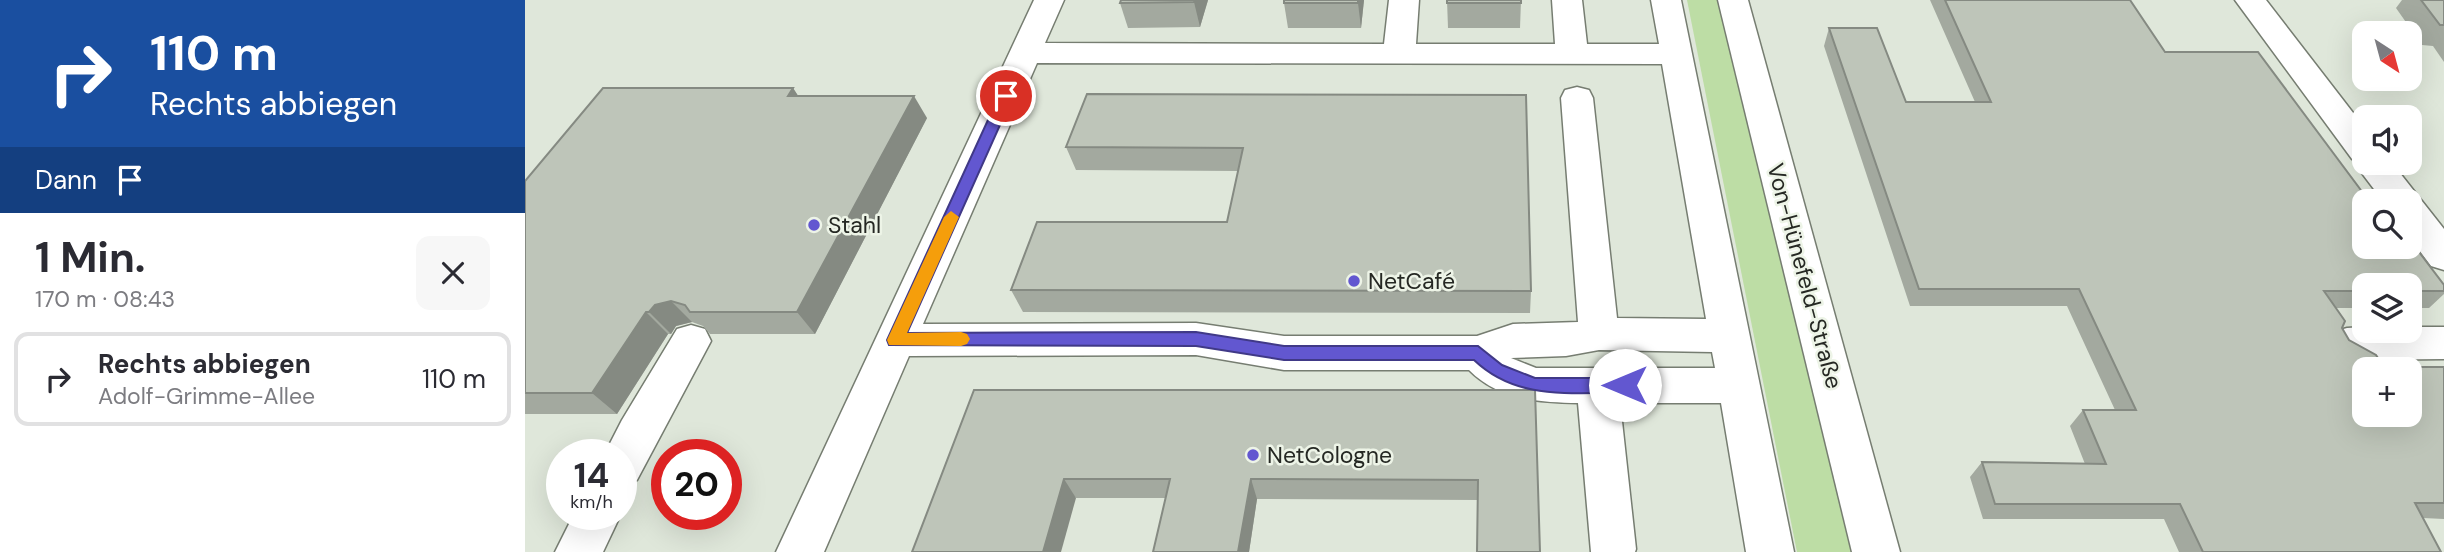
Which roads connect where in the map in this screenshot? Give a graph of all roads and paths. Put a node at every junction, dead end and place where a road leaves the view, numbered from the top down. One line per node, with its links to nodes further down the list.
1 (1049, 0): 7 (street)
2 (1404, 0): 8 (street)
3 (1567, 0): 10 (street)
4 (1667, 0): 9 (street)
5 (1733, 0): 32 (street, Von-Hünefeld-Straße)
6 (2250, 0): 12 (street)
7 (1026, 53): 8 (street); 19 (street)
8 (1399, 54): 10 (street)
9 (1677, 54): 10 (street); 18 (street)
10 (1572, 55)
11 (1577, 98): 17 (street)
12 (2352, 135)
13 (2382, 175): 14 (street)
14 (2394, 189)
15 (2422, 227): 16 (street)
16 (2444, 256)
17 (1599, 334): 18 (street); 23 (street)
18 (1730, 336): 25 (street)
19 (895, 340): 23 (street); 30 (street)
20 (691, 341): 26 (street)
21 (2444, 343): 22 (street)
22 (2347, 344)
23 (1478, 353): 24 (street)
24 (1597, 385): 25 (street); 28 (street)
25 (1739, 386): 31 (street)
26 (634, 439)
27 (590, 530): 29 (street)
28 (1613, 549)
29 (579, 552)
30 (800, 552)
31 (1770, 552)
32 (1877, 552)

